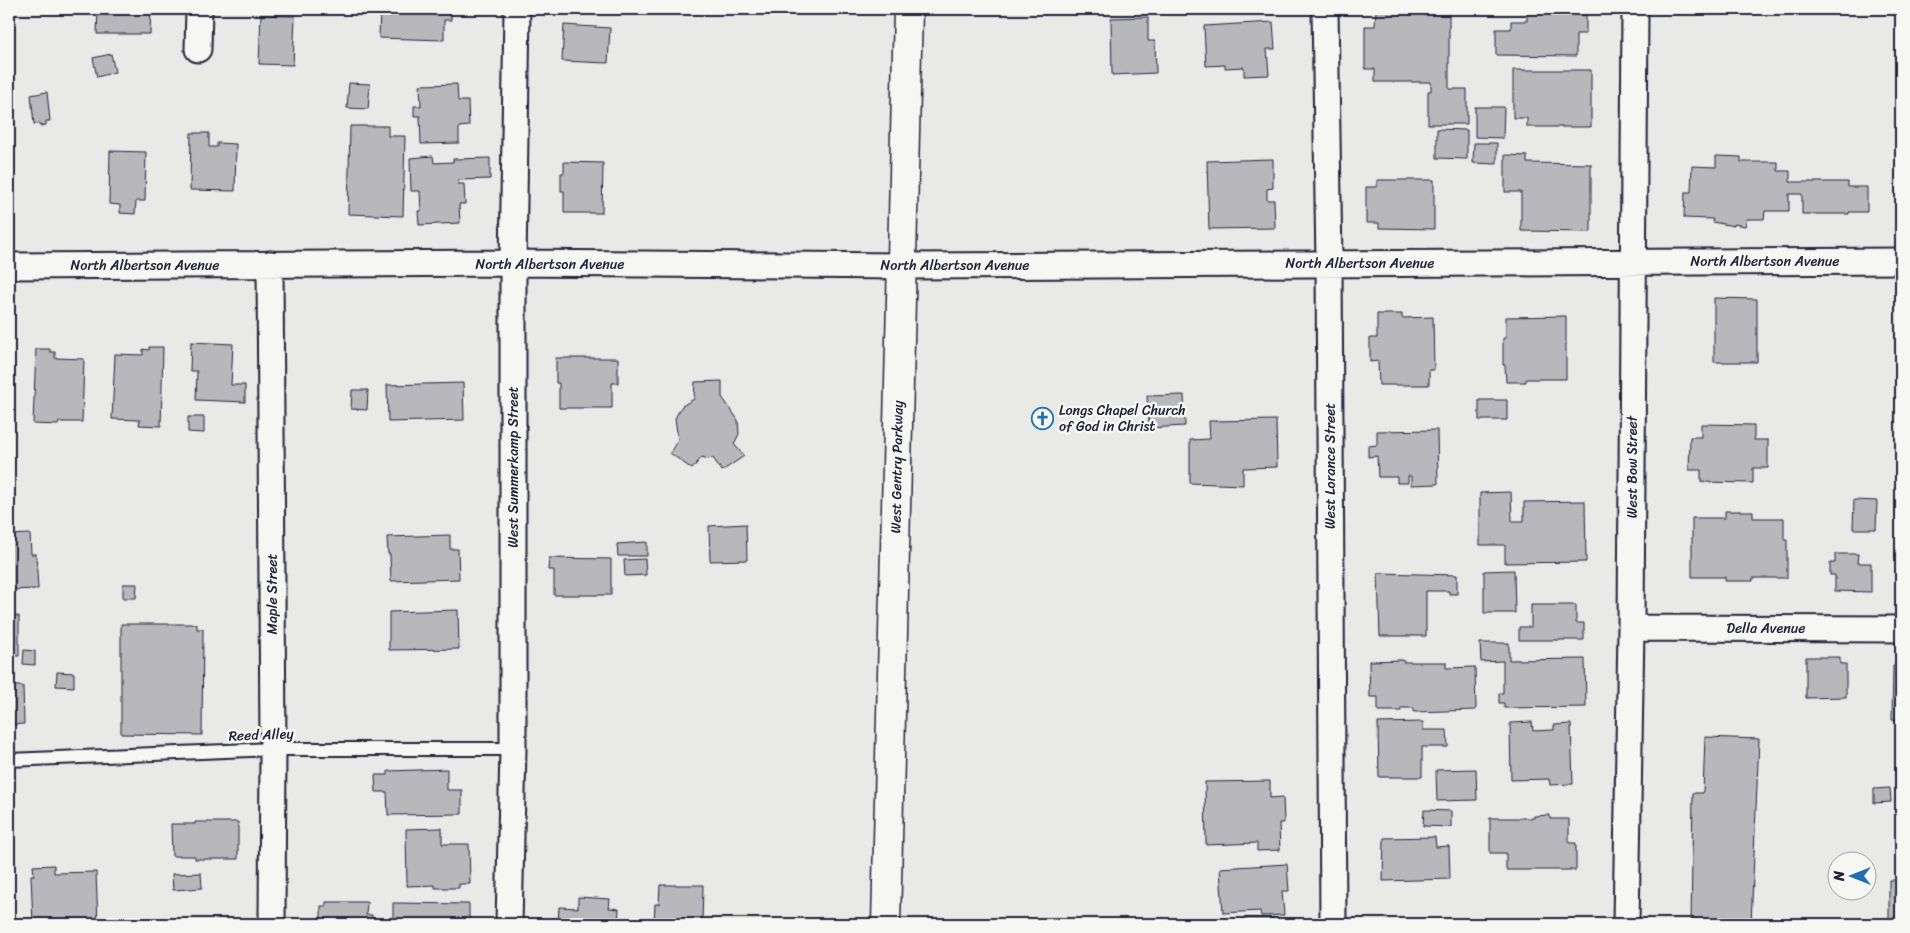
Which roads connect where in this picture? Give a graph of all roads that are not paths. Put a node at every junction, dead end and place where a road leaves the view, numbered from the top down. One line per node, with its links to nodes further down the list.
1 (199, 9): 6 (street)
2 (517, 9): 9 (street, West Summerkamp Street)
3 (908, 9): 13 (main road, West Gentry Parkway)
4 (1325, 9): 10 (street, West Lorance Street)
5 (1635, 9): 8 (street, West Bow Street)
6 (198, 49)
7 (1901, 261): 8 (street, North Albertson Avenue)
8 (1632, 262): 10 (street, North Albertson Avenue); 14 (street, West Bow Street)
9 (513, 263): 11 (street, North Albertson Avenue); 13 (street, North Albertson Avenue); 17 (street, West Summerkamp Street)
10 (1329, 263): 13 (street, North Albertson Avenue); 22 (street, West Lorance Street)
11 (270, 264): 12 (street, North Albertson Avenue); 16 (street, Maple Street)
12 (9, 266)
13 (902, 266): 21 (main road, West Gentry Parkway)
14 (1631, 628): 15 (street, Della Avenue); 23 (street, West Bow Street)
15 (1901, 629)
16 (273, 749): 17 (lane, Reed Alley); 18 (lane, Reed Alley); 19 (street, Maple Street)
17 (513, 749): 20 (street, West Summerkamp Street)
18 (9, 760)
19 (272, 924)
20 (509, 924)
21 (886, 924)
22 (1333, 924)
23 (1626, 924)

